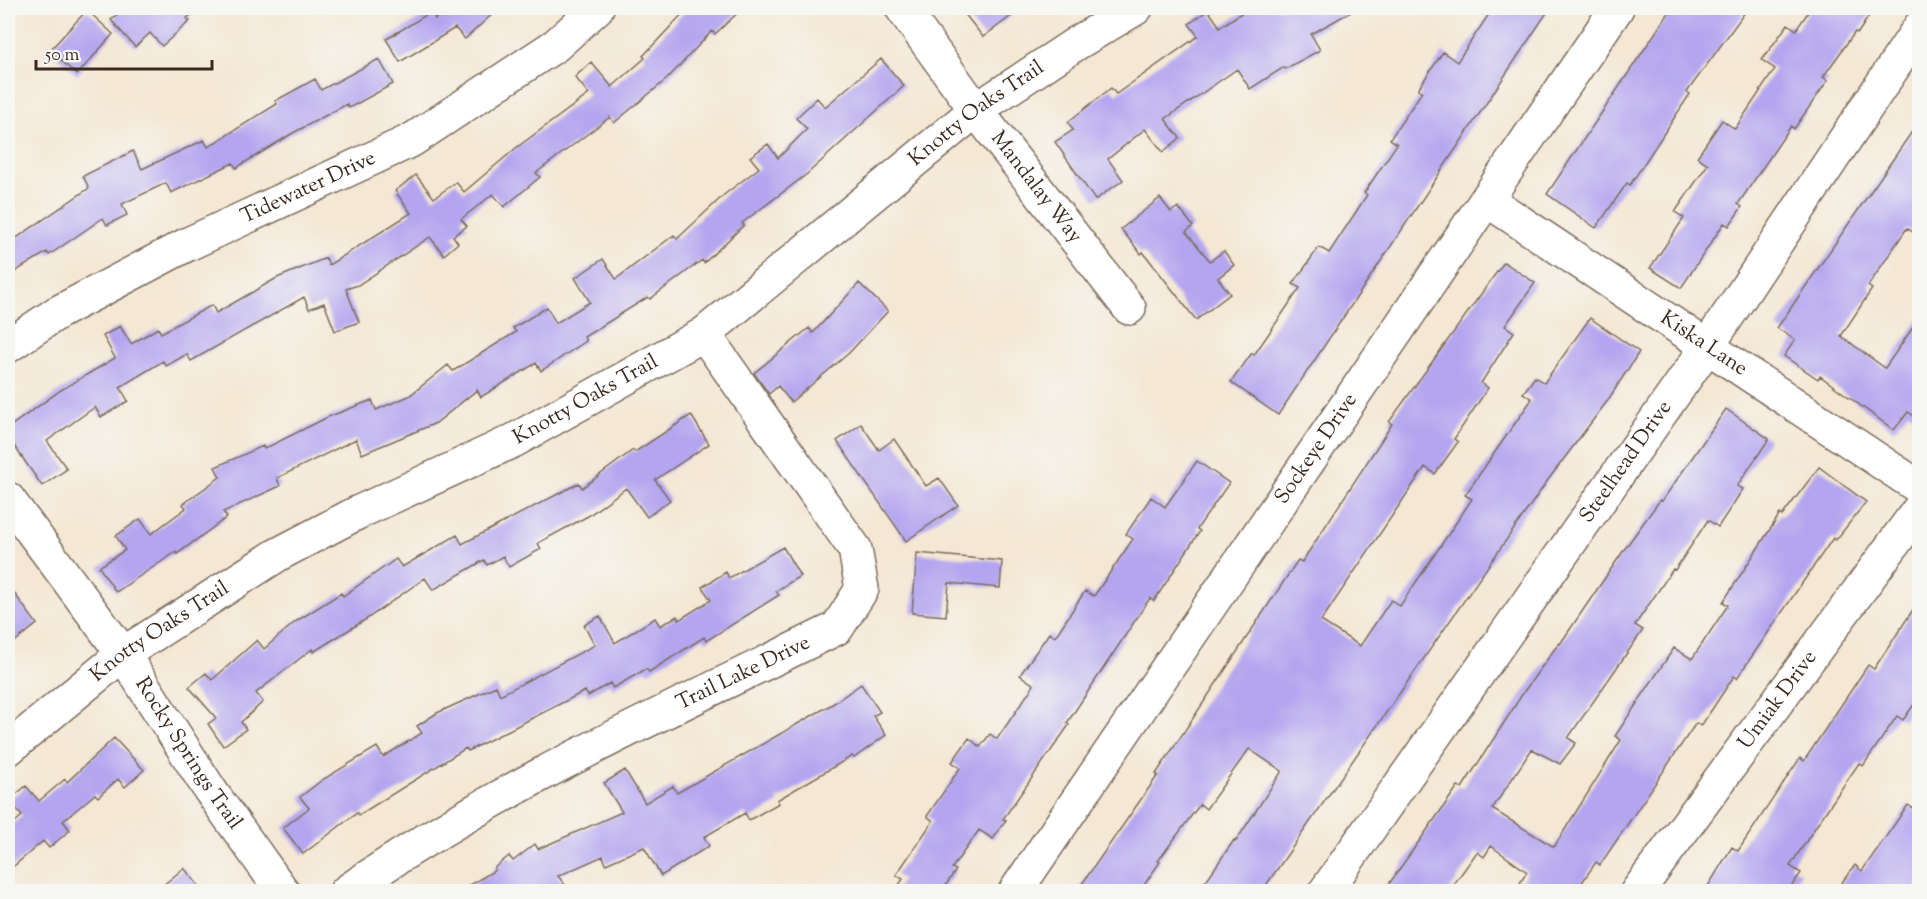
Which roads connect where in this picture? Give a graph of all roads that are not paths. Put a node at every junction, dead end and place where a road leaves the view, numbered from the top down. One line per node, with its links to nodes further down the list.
1 (597, 8): 10 (street, Tidewater Drive)
2 (902, 8): 6 (street, Mandalay Way)
3 (1136, 8): 6 (street, Knotty Oaks Trail)
4 (1617, 8): 7 (street, Sockeye Drive)
5 (1920, 27): 11 (street, Steelhead Drive)
6 (976, 110): 8 (street, Mandalay Way); 9 (street, Knotty Oaks Trail)
7 (1487, 200): 11 (street, Kiska Lane); 19 (street, Sockeye Drive)
8 (1129, 308)
9 (704, 334): 15 (street, Knotty Oaks Trail); 18 (street, Trail Lake Drive)
10 (8, 346)
11 (1707, 346): 12 (street, Kiska Lane); 20 (street, Steelhead Drive)
12 (1920, 488)
13 (8, 499): 15 (street, Rocky Springs Trail)
14 (1920, 508): 21 (street, Umiak Drive)
15 (123, 654): 16 (street, Knotty Oaks Trail); 17 (street, Rocky Springs Trail)
16 (8, 749)
17 (283, 891)
18 (346, 891)
19 (1015, 891)
20 (1326, 891)
21 (1637, 891)

